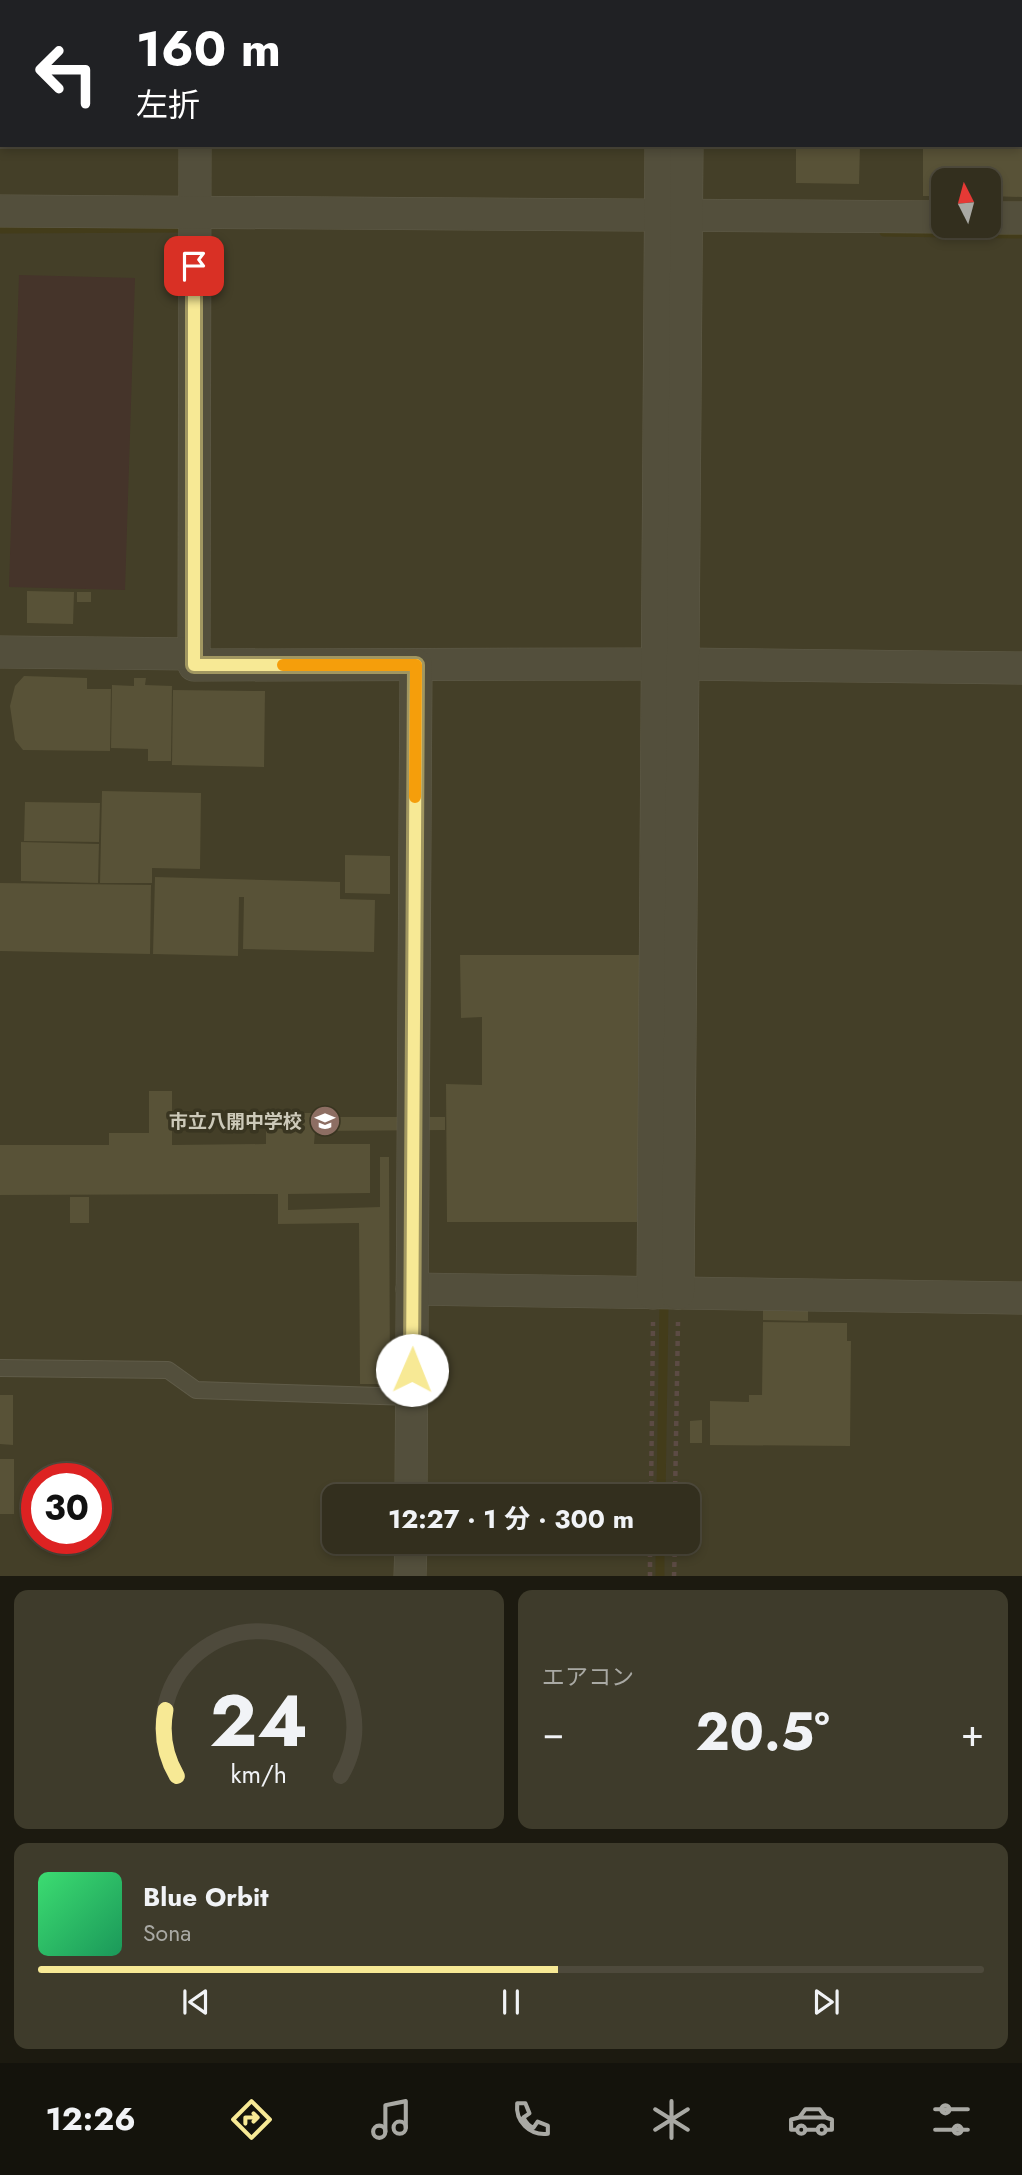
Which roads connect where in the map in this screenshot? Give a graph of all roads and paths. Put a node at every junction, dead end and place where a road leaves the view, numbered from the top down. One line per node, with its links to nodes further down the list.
1 (195, 147): 5 (street)
2 (661, 147): 6 (street)
3 (687, 147): 6 (street)
4 (0, 211): 5 (street)
5 (194, 211): 6 (street); 11 (street)
6 (674, 215): 7 (street); 13 (street)
7 (931, 218)
8 (1001, 218): 9 (street)
9 (1022, 218)
10 (0, 652): 11 (street)
11 (194, 654): 12 (street)
12 (416, 665): 13 (street); 15 (street)
13 (669, 665): 14 (street); 16 (street)
14 (1022, 668)
15 (412, 1289): 16 (street); 19 (street)
16 (666, 1293): 17 (street); 21 (path); 22 (path)
17 (1022, 1298)
18 (0, 1368): 19 (lane)
19 (411, 1397): 20 (street)
20 (411, 1484)
21 (652, 1484)
22 (675, 1484)
23 (411, 1554): 26 (street)
24 (650, 1554): 27 (path)
25 (675, 1554): 28 (path)
26 (410, 1576)
27 (650, 1576)
28 (674, 1576)

